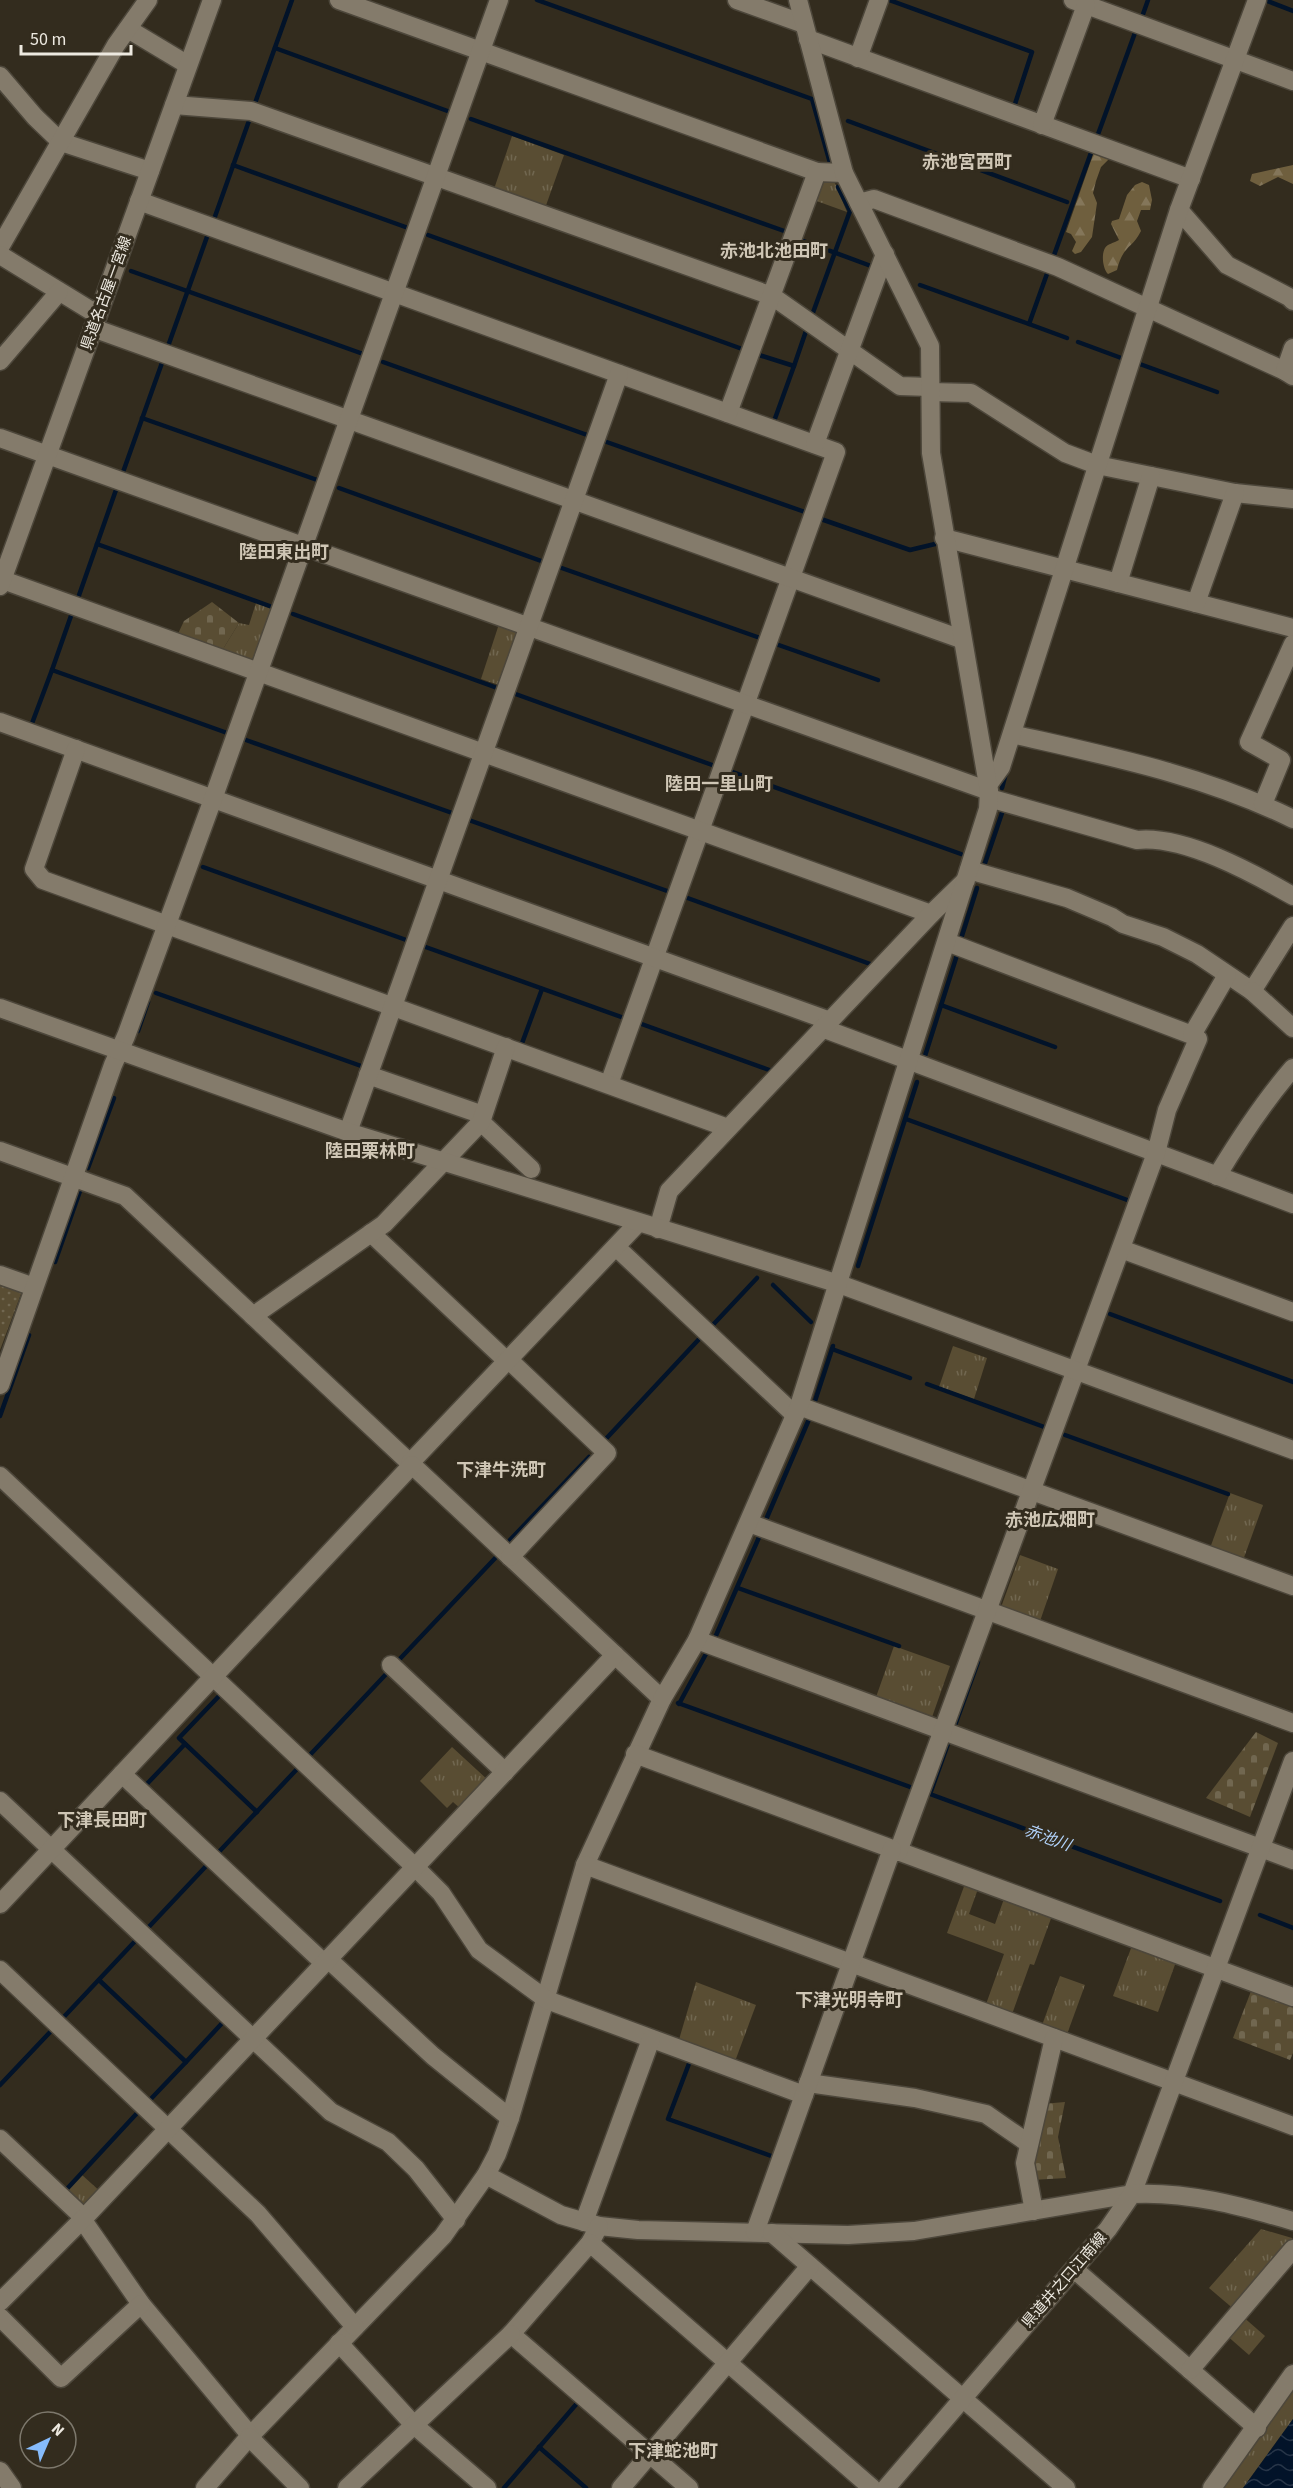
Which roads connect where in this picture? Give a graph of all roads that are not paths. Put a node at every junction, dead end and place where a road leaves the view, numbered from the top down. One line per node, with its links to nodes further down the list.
1 (148, 0): 10 (street)
2 (212, 0): 15 (street, 県道名古屋一宮線)
3 (339, 0): 12 (street)
4 (499, 0): 12 (street)
5 (737, 0): 11 (street)
6 (798, 0): 11 (street)
7 (879, 0): 13 (street)
8 (1257, 0): 14 (street)
9 (1079, 2): 14 (street); 19 (street)
10 (128, 29): 15 (street); 20 (street)
11 (806, 32): 13 (street); 23 (street)
12 (480, 51): 22 (street); 24 (street)
13 (858, 58): 19 (street)
14 (1236, 60): 17 (street); 25 (street)
15 (188, 65): 18 (street, 県道名古屋一宮線)
16 (0, 76): 20 (street)
17 (1293, 81)
18 (174, 105): 21 (street, 県道名古屋一宮線); 24 (street)
19 (1042, 125): 25 (street)
20 (61, 142): 21 (street); 29 (street)
21 (150, 171): 26 (street, 県道名古屋一宮線)
22 (817, 172): 23 (street); 34 (street)
23 (844, 173): 27 (street)
24 (435, 176): 33 (street); 34 (street)
25 (1191, 179): 28 (street)
26 (139, 201): 33 (street); 37 (street, 県道名古屋一宮線)
27 (859, 203): 30 (street); 36 (street)
28 (1179, 210): 35 (street); 36 (street)
29 (0, 247)
30 (885, 254): 39 (street); 43 (street)
31 (0, 255): 32 (street)
32 (59, 292): 37 (street); 40 (street)
33 (394, 293): 41 (street); 45 (street)
34 (772, 296): 39 (street); 44 (street)
35 (1293, 302)
36 (1148, 308): 42 (street); 49 (street)
37 (95, 322): 45 (street); 48 (street, 県道名古屋一宮線)
38 (1293, 348): 42 (street)
39 (850, 351): 43 (street); 47 (street)
40 (3, 353)
41 (619, 374): 44 (street); 53 (street)
42 (1289, 374)
43 (930, 389): 49 (street); 54 (street)
44 (729, 413): 47 (street)
45 (348, 420): 53 (street); 55 (street)
46 (0, 438): 48 (street)
47 (815, 444): 57 (street)
48 (48, 455): 55 (street); 58 (street, 県道名古屋一宮線)
49 (1097, 465): 50 (street); 56 (street)
50 (1151, 476): 51 (street); 59 (street)
51 (1235, 493): 52 (street); 60 (street)
52 (1293, 499)
53 (574, 500): 57 (street); 61 (street)
54 (944, 538): 56 (street); 63 (street)
55 (303, 546): 61 (street); 65 (street)
56 (1064, 569): 59 (street); 68 (street)
57 (790, 578): 63 (street); 66 (street)
58 (1, 582): 65 (street)
59 (1118, 583): 60 (street)
60 (1196, 603): 62 (street)
61 (528, 626): 66 (street); 70 (street)
62 (1293, 628)
63 (961, 639): 71 (street)
64 (1293, 644): 73 (street)
65 (258, 672): 70 (street); 72 (street)
66 (745, 704): 71 (street); 75 (street)
67 (0, 722): 69 (street)
68 (1012, 734): 71 (street); 73 (street)
69 (76, 749): 72 (street); 80 (street)
70 (483, 753): 75 (street); 77 (street)
71 (989, 791): 76 (street); 78 (street)
72 (213, 799): 77 (street); 80 (street)
73 (1263, 804): 74 (street)
74 (1293, 819)
75 (700, 830): 79 (street); 83 (street)
76 (968, 875): 79 (street); 82 (street); 84 (street)
77 (438, 879): 83 (street); 86 (street)
78 (1293, 896)
79 (931, 914): 88 (street)
80 (166, 926): 86 (street); 92 (street)
81 (1293, 926): 85 (street)
82 (947, 942): 90 (street); 93 (street)
83 (654, 957): 88 (street); 96 (street)
84 (1227, 975): 85 (street); 90 (street)
85 (1252, 992): 89 (street)
86 (393, 1005): 91 (street); 95 (street)
87 (0, 1008): 92 (street)
88 (826, 1025): 93 (street); 98 (street)
89 (1293, 1028)
90 (1192, 1035): 101 (street)
91 (506, 1047): 96 (street); 97 (street)
92 (118, 1050): 99 (street); 105 (street)
93 (909, 1061): 101 (street); 113 (street)
94 (1293, 1068): 104 (street)
95 (368, 1075): 97 (street); 99 (street)
96 (609, 1084): 98 (street)
97 (482, 1119): 102 (street); 103 (street)
98 (728, 1128): 108 (street)
99 (348, 1132): 102 (street)
100 (0, 1151): 105 (street)
101 (1156, 1153): 104 (street); 111 (street)
102 (443, 1162): 107 (street); 109 (street)
103 (531, 1168)
104 (1218, 1176): 106 (street)
105 (73, 1178): 114 (street); 116 (street)
106 (1293, 1204)
107 (638, 1223): 108 (street); 110 (street)
108 (658, 1229): 113 (street)
109 (371, 1233): 116 (street); 117 (street)
110 (616, 1247): 117 (street); 120 (street)
111 (1121, 1249): 115 (street); 118 (street)
112 (0, 1275): 114 (street)
113 (839, 1284): 118 (street); 120 (street)
114 (34, 1287): 119 (street)
115 (1293, 1312)
116 (253, 1316): 122 (street)
117 (508, 1360): 122 (street); 126 (street)
118 (1077, 1371): 121 (street); 124 (street)
119 (0, 1385)
120 (797, 1411): 124 (street); 125 (street)
121 (1293, 1450)
122 (411, 1464): 126 (street); 132 (street)
123 (0, 1476): 132 (street)
124 (1032, 1491): 127 (street); 128 (street)
125 (748, 1523): 128 (street); 129 (street)
126 (510, 1557): 130 (street)
127 (1293, 1586)
128 (988, 1611): 134 (street); 135 (street)
129 (697, 1641): 133 (street); 135 (street)
130 (615, 1655): 133 (street); 138 (street)
131 (391, 1665): 138 (street)
132 (214, 1675): 139 (street); 146 (street)
133 (662, 1699): 136 (street)
134 (1293, 1723)
135 (943, 1731): 141 (street); 143 (street)
136 (635, 1754): 143 (street); 145 (street)
137 (1293, 1761): 141 (street, 県道井之口江南線)
138 (505, 1772): 146 (street)
139 (122, 1774): 142 (street); 148 (street)
140 (0, 1801): 142 (street)
141 (1260, 1848): 144 (street); 151 (street, 県道井之口江南線)
142 (51, 1849): 147 (street); 154 (street)
143 (895, 1851): 149 (street); 151 (street)
144 (1293, 1860)
145 (585, 1865): 149 (street); 153 (street)
146 (415, 1867): 148 (street); 153 (street)
147 (0, 1904)
148 (326, 1961): 154 (street); 159 (street)
149 (851, 1963): 155 (street); 158 (street)
150 (0, 1970): 161 (street)
151 (1215, 1970): 152 (street); 157 (street, 県道井之口江南線)
152 (1293, 1997)
153 (547, 2000): 156 (street); 159 (street)
154 (254, 2038): 161 (street); 168 (street)
155 (1054, 2038): 157 (street); 163 (street)
156 (651, 2039): 158 (street); 170 (street)
157 (1174, 2082): 160 (street); 165 (street, 県道井之口江南線)
158 (806, 2089): 163 (street); 171 (street)
159 (510, 2118): 164 (street)
160 (1293, 2126)
161 (167, 2129): 167 (street); 179 (street)
162 (0, 2139): 167 (street)
163 (1028, 2143): 166 (street)
164 (486, 2175): 168 (street); 170 (street)
165 (1132, 2194): 166 (street); 169 (street); 175 (street, 県道井之口江南線)
166 (1034, 2211): 171 (street)
167 (83, 2218): 176 (street); 177 (street)
168 (456, 2220): 179 (street)
169 (1293, 2221)
170 (591, 2224): 171 (street); 172 (street)
171 (763, 2232): 174 (street)
172 (590, 2244): 180 (street); 182 (street)
173 (1293, 2249): 183 (street)
174 (810, 2266): 182 (street); 185 (street)
175 (1074, 2269): 183 (street); 185 (street, 県道井之口江南線)
176 (0, 2302)
177 (141, 2304): 178 (street); 188 (street)
178 (0, 2317)
179 (355, 2327): 181 (street)
180 (511, 2334): 186 (street); 189 (street)
181 (339, 2343): 186 (street); 188 (street)
182 (728, 2362): 189 (street); 198 (street)
183 (1190, 2370): 187 (street)
184 (1293, 2374): 187 (street)
185 (962, 2399): 199 (street, 県道井之口江南線); 200 (street)
186 (414, 2425): 194 (street); 195 (street)
187 (1257, 2428): 201 (street)
188 (249, 2436): 192 (street); 193 (street)
189 (650, 2454): 196 (street); 197 (street)
190 (0, 2471): 191 (street)
191 (12, 2488)
192 (205, 2488)
193 (300, 2488)
194 (347, 2488)
195 (487, 2488)
196 (621, 2488)
197 (689, 2488)
198 (872, 2488)
199 (885, 2488)
200 (1066, 2488)
201 (1212, 2488)

